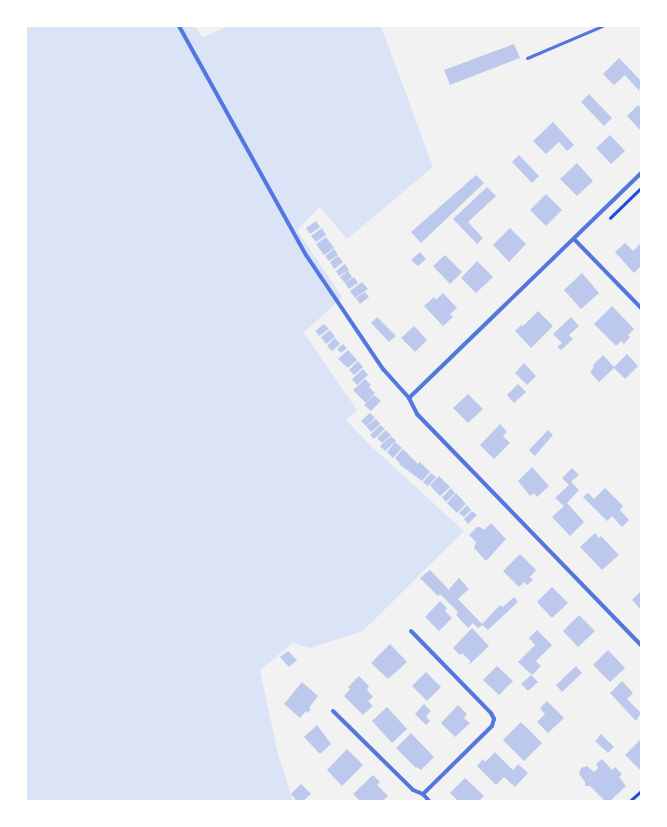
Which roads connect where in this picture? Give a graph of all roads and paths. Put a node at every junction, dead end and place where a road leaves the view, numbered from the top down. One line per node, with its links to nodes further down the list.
1 (179, 26): 7 (street)
2 (602, 26): 3 (lane)
3 (527, 58)
4 (641, 174): 5 (street)
5 (574, 239): 6 (street); 7 (street)
6 (641, 308)
7 (410, 398): 9 (street)
8 (411, 631): 12 (street)
9 (641, 645)
10 (333, 711): 12 (street)
11 (641, 791): 14 (path)
12 (423, 794): 13 (street)
13 (429, 801)
14 (630, 801)

